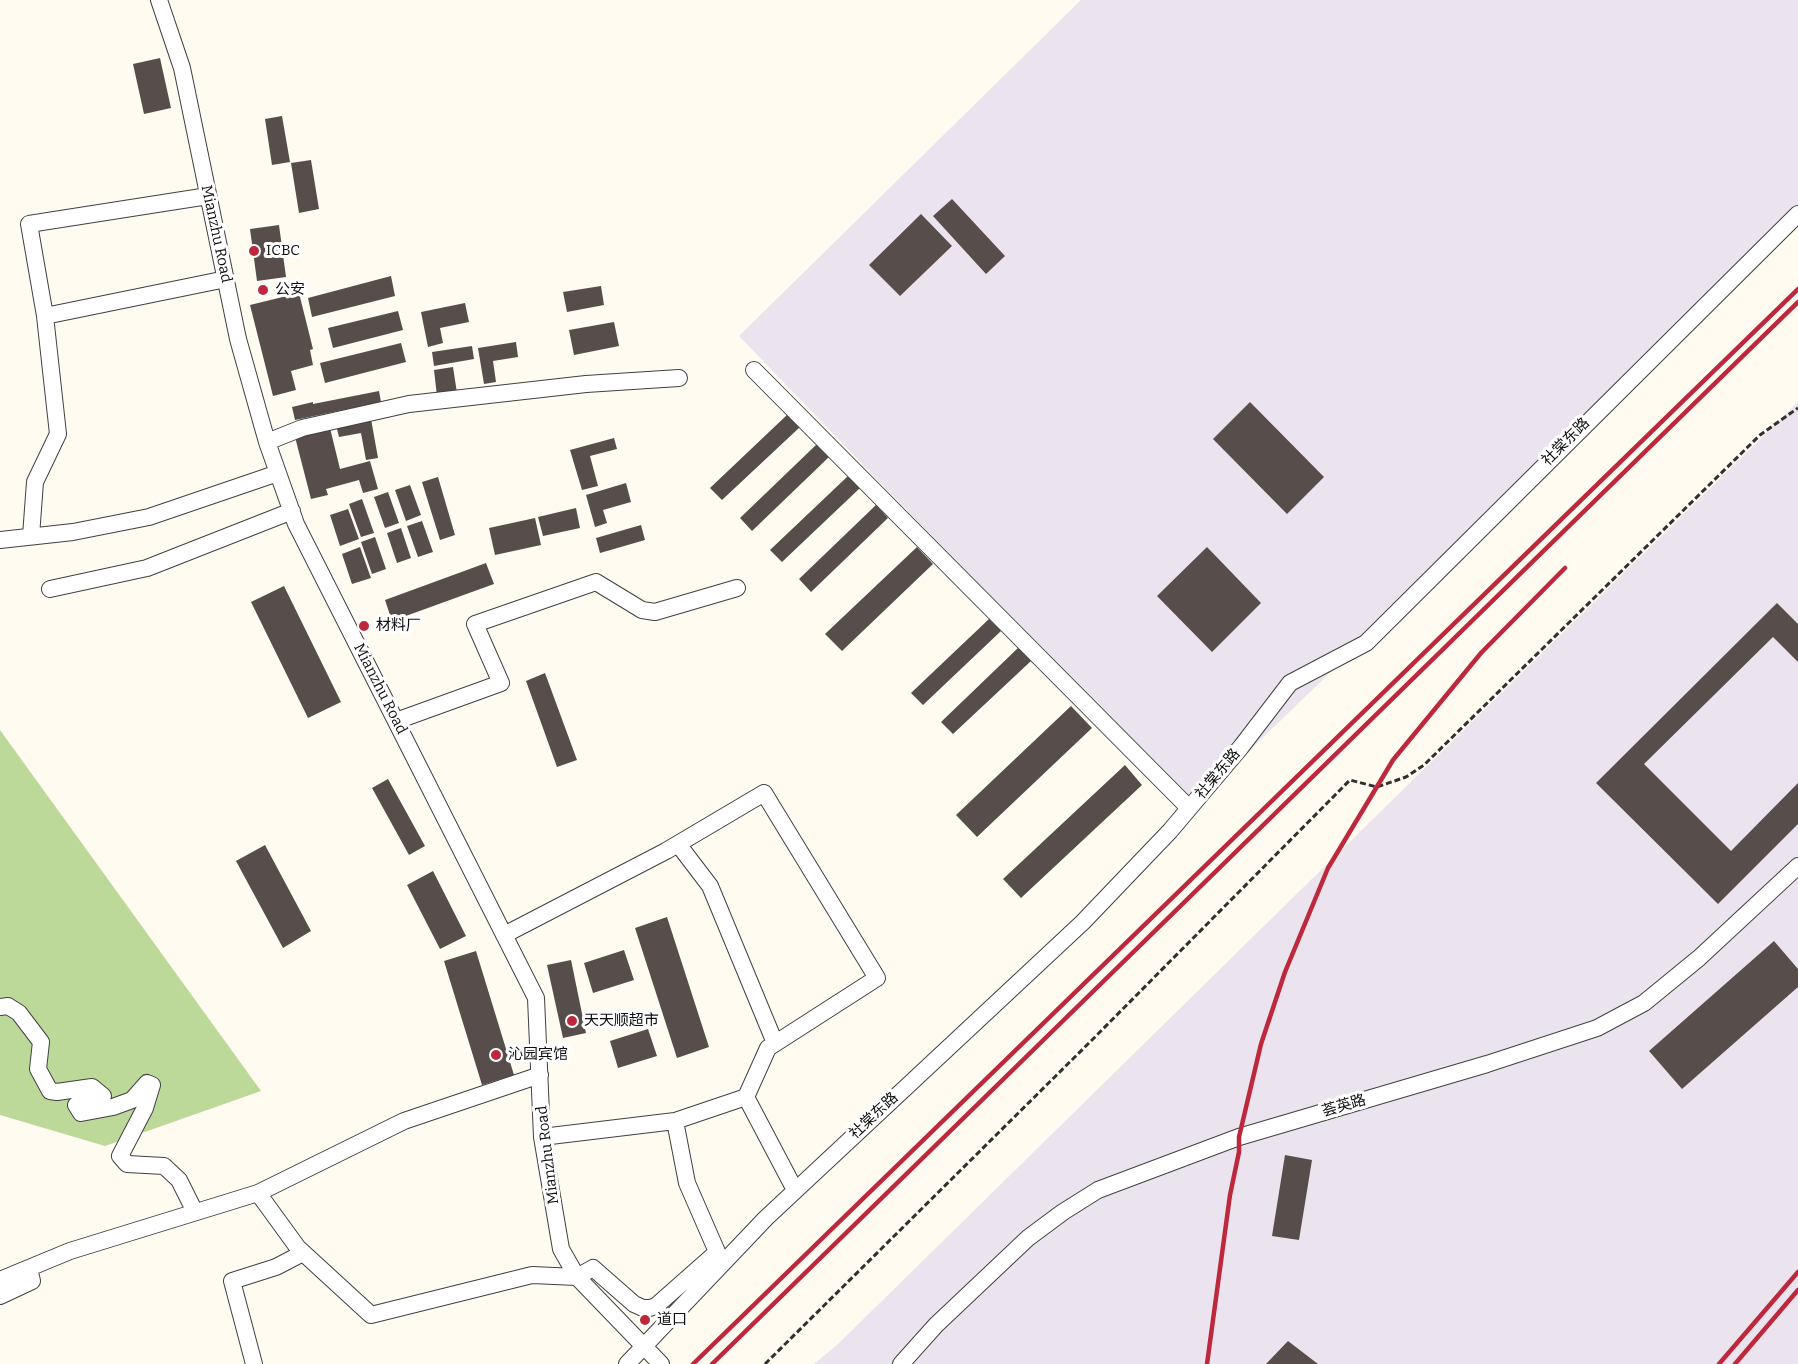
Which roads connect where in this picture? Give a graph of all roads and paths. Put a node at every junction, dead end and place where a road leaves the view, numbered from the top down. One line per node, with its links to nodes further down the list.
1 (159, 0): 2 (street, Mianzhu Road)
2 (208, 196): 4 (street, Mianzhu Road); 5 (street)
3 (1798, 214): 17 (street, 社棠东路)
4 (226, 279): 5 (street); 9 (street, Mianzhu Road)
5 (45, 316): 12 (street)
6 (754, 370): 17 (street)
7 (679, 378): 9 (street)
8 (1798, 408): 40 (path)
9 (267, 442): 10 (street, Mianzhu Road)
10 (278, 474): 11 (street, Mianzhu Road); 12 (street)
11 (292, 512): 14 (street); 16 (street, Mianzhu Road)
12 (31, 536): 13 (street)
13 (0, 540)
14 (50, 588)
15 (737, 588): 16 (street)
16 (396, 721): 20 (street, Mianzhu Road)
17 (1190, 808): 27 (street, 社棠东路)
18 (678, 844): 20 (street); 22 (street); 22 (street)
19 (1798, 866): 41 (street, 荟英路)
20 (504, 935): 23 (street, Mianzhu Road)
21 (0, 1007): 29 (street)
22 (775, 1044): 24 (street)
23 (540, 1075): 26 (street, Mianzhu Road); 28 (street)
24 (746, 1097): 25 (street); 27 (street)
25 (675, 1120): 26 (street); 31 (street)
26 (542, 1137): 33 (street, Mianzhu Road)
27 (795, 1190): 31 (street, 社棠东路)
28 (258, 1193): 29 (street); 30 (street)
29 (195, 1212): 32 (street)
30 (303, 1253): 33 (street); 37 (street)
31 (719, 1258): 33 (street); 36 (street, 社棠东路)
32 (29, 1268): 34 (street); 35 (street)
33 (577, 1277): 36 (street, Mianzhu Road)
34 (0, 1280)
35 (0, 1296)
36 (644, 1346): 38 (street, 社棠东路); 39 (street, Mianzhu Road)
37 (254, 1364)
38 (627, 1364)
39 (661, 1364)
40 (765, 1364)
41 (901, 1364)

